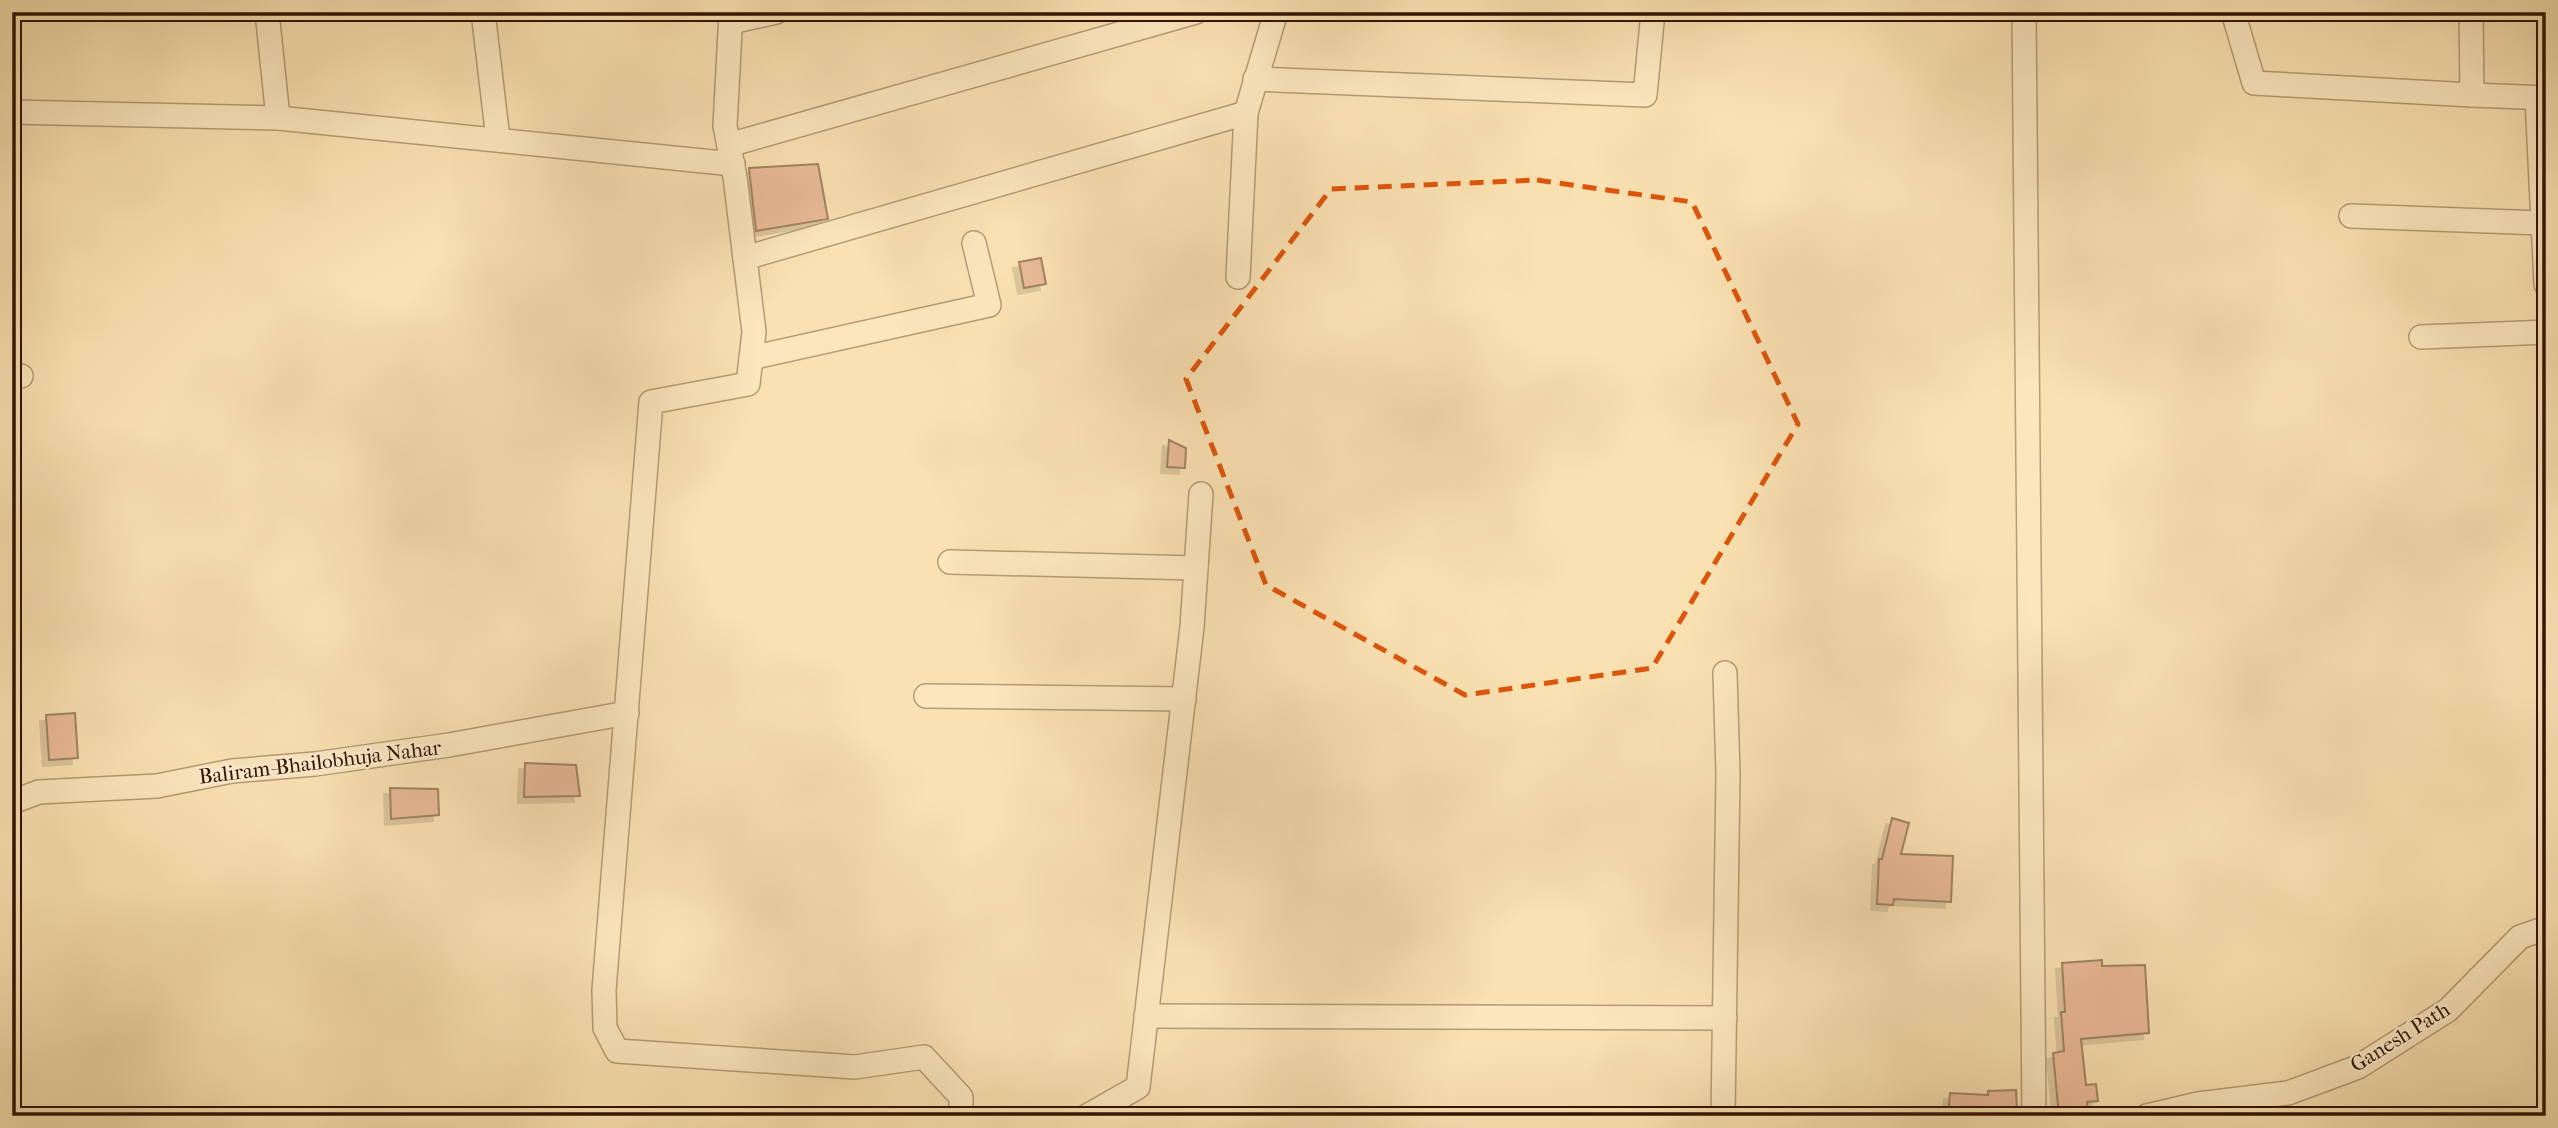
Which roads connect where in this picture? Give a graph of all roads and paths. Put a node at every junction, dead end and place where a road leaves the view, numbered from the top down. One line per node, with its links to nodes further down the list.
1 (267, 12): 16 (street)
2 (483, 12): 17 (street)
3 (776, 12): 10 (street)
4 (1196, 12): 18 (street)
5 (1276, 12): 11 (street)
6 (1653, 12): 11 (street)
7 (2024, 12): 42 (street)
8 (2233, 12): 12 (street)
9 (2471, 12): 12 (street)
10 (731, 17): 18 (street)
11 (1255, 79): 15 (street)
12 (2473, 95): 13 (street)
13 (2542, 99): 20 (street)
14 (12, 112): 16 (street)
15 (1246, 113): 22 (street); 23 (street)
16 (278, 118): 17 (street)
17 (498, 139): 18 (street)
18 (731, 155): 22 (street)
19 (2351, 216): 20 (street)
20 (2543, 223): 24 (street)
21 (974, 243): 27 (street)
22 (745, 258): 27 (street)
23 (1238, 277)
24 (2546, 284)
25 (2546, 332): 26 (street)
26 (2421, 337)
27 (751, 358): 34 (street)
28 (1201, 494): 30 (street)
29 (950, 562): 30 (street)
30 (1196, 568): 33 (street)
31 (1725, 673): 38 (street)
32 (926, 696): 33 (street)
33 (1184, 699): 37 (street)
34 (627, 713): 35 (street, Baliram-Bhailobhuja Nahar); 39 (street)
35 (12, 802)
36 (2546, 928): 43 (street, Ganesh Path)
37 (1146, 1016): 38 (street); 40 (street)
38 (1724, 1018): 41 (street)
39 (961, 1116)
40 (1087, 1116)
41 (1723, 1116)
42 (2034, 1116)
43 (2147, 1116)

